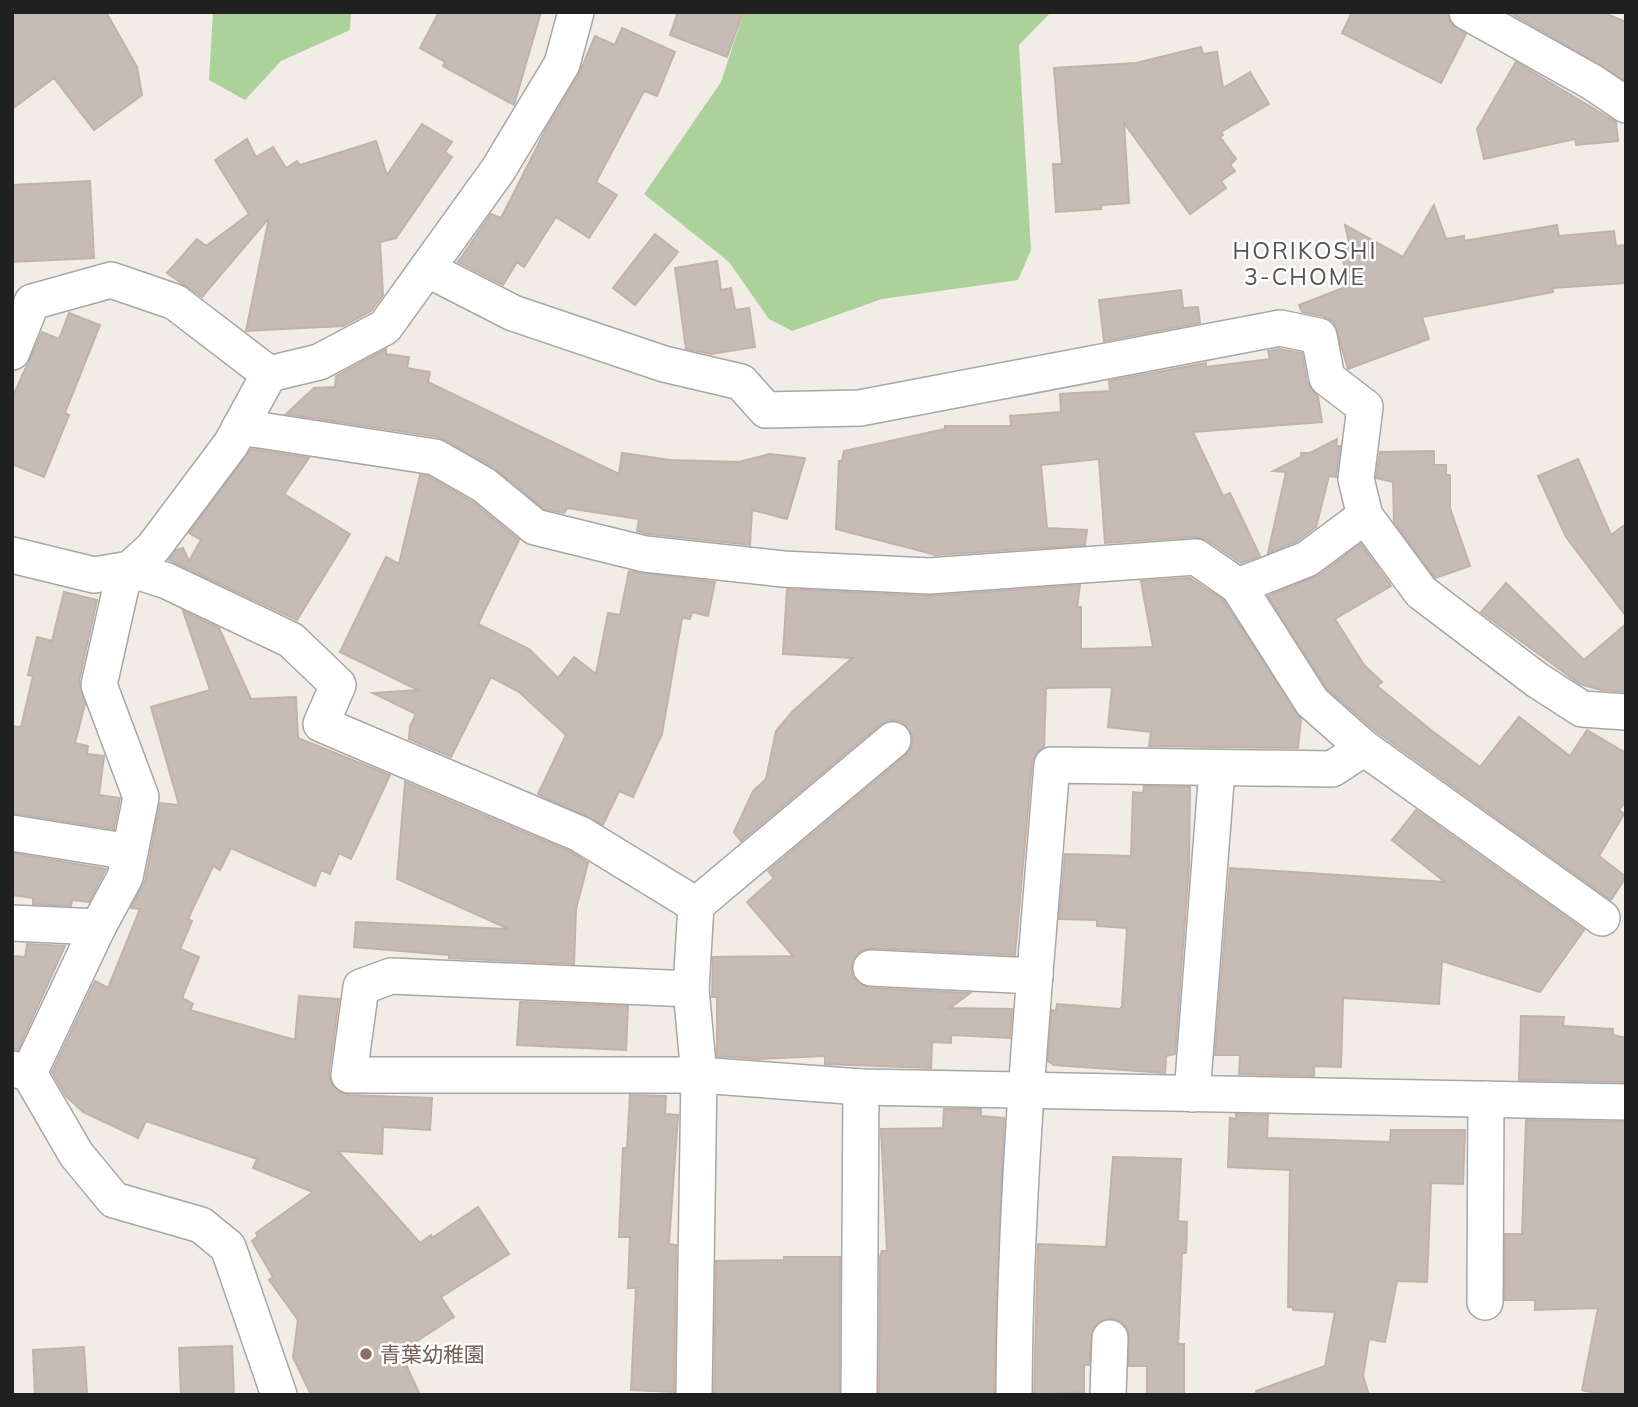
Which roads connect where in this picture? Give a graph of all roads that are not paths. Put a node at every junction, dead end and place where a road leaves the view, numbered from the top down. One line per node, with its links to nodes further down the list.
1 (576, 12): 4 (street)
2 (1467, 12): 3 (street)
3 (1626, 105)
4 (429, 270): 7 (street); 9 (street)
5 (22, 296): 6 (street); 7 (street)
6 (12, 352)
7 (269, 374): 8 (street)
8 (240, 427): 11 (street); 12 (street)
9 (1365, 516): 12 (street); 13 (street)
10 (12, 555): 11 (street)
11 (130, 569): 18 (street); 19 (street)
12 (1238, 586): 15 (street)
13 (1626, 712)
14 (893, 740): 19 (street)
15 (1364, 748): 16 (street); 20 (street)
16 (1217, 769): 24 (street); 30 (street)
17 (12, 833): 18 (street)
18 (130, 852): 22 (street)
19 (696, 905): 25 (street)
20 (1602, 918)
21 (12, 923): 22 (street)
22 (97, 927): 26 (street)
23 (871, 968): 24 (street)
24 (1035, 975): 29 (street)
25 (691, 989): 27 (street); 27 (street)
26 (21, 1071): 35 (street)
27 (699, 1074): 28 (street); 36 (street)
28 (861, 1087): 29 (street); 37 (street)
29 (1027, 1090): 30 (street); 38 (street)
30 (1192, 1094): 31 (street)
31 (1486, 1099): 32 (street); 33 (street)
32 (1626, 1102)
33 (1485, 1301)
34 (1110, 1338): 39 (street)
35 (279, 1395)
36 (694, 1395)
37 (859, 1395)
38 (1014, 1395)
39 (1108, 1395)

